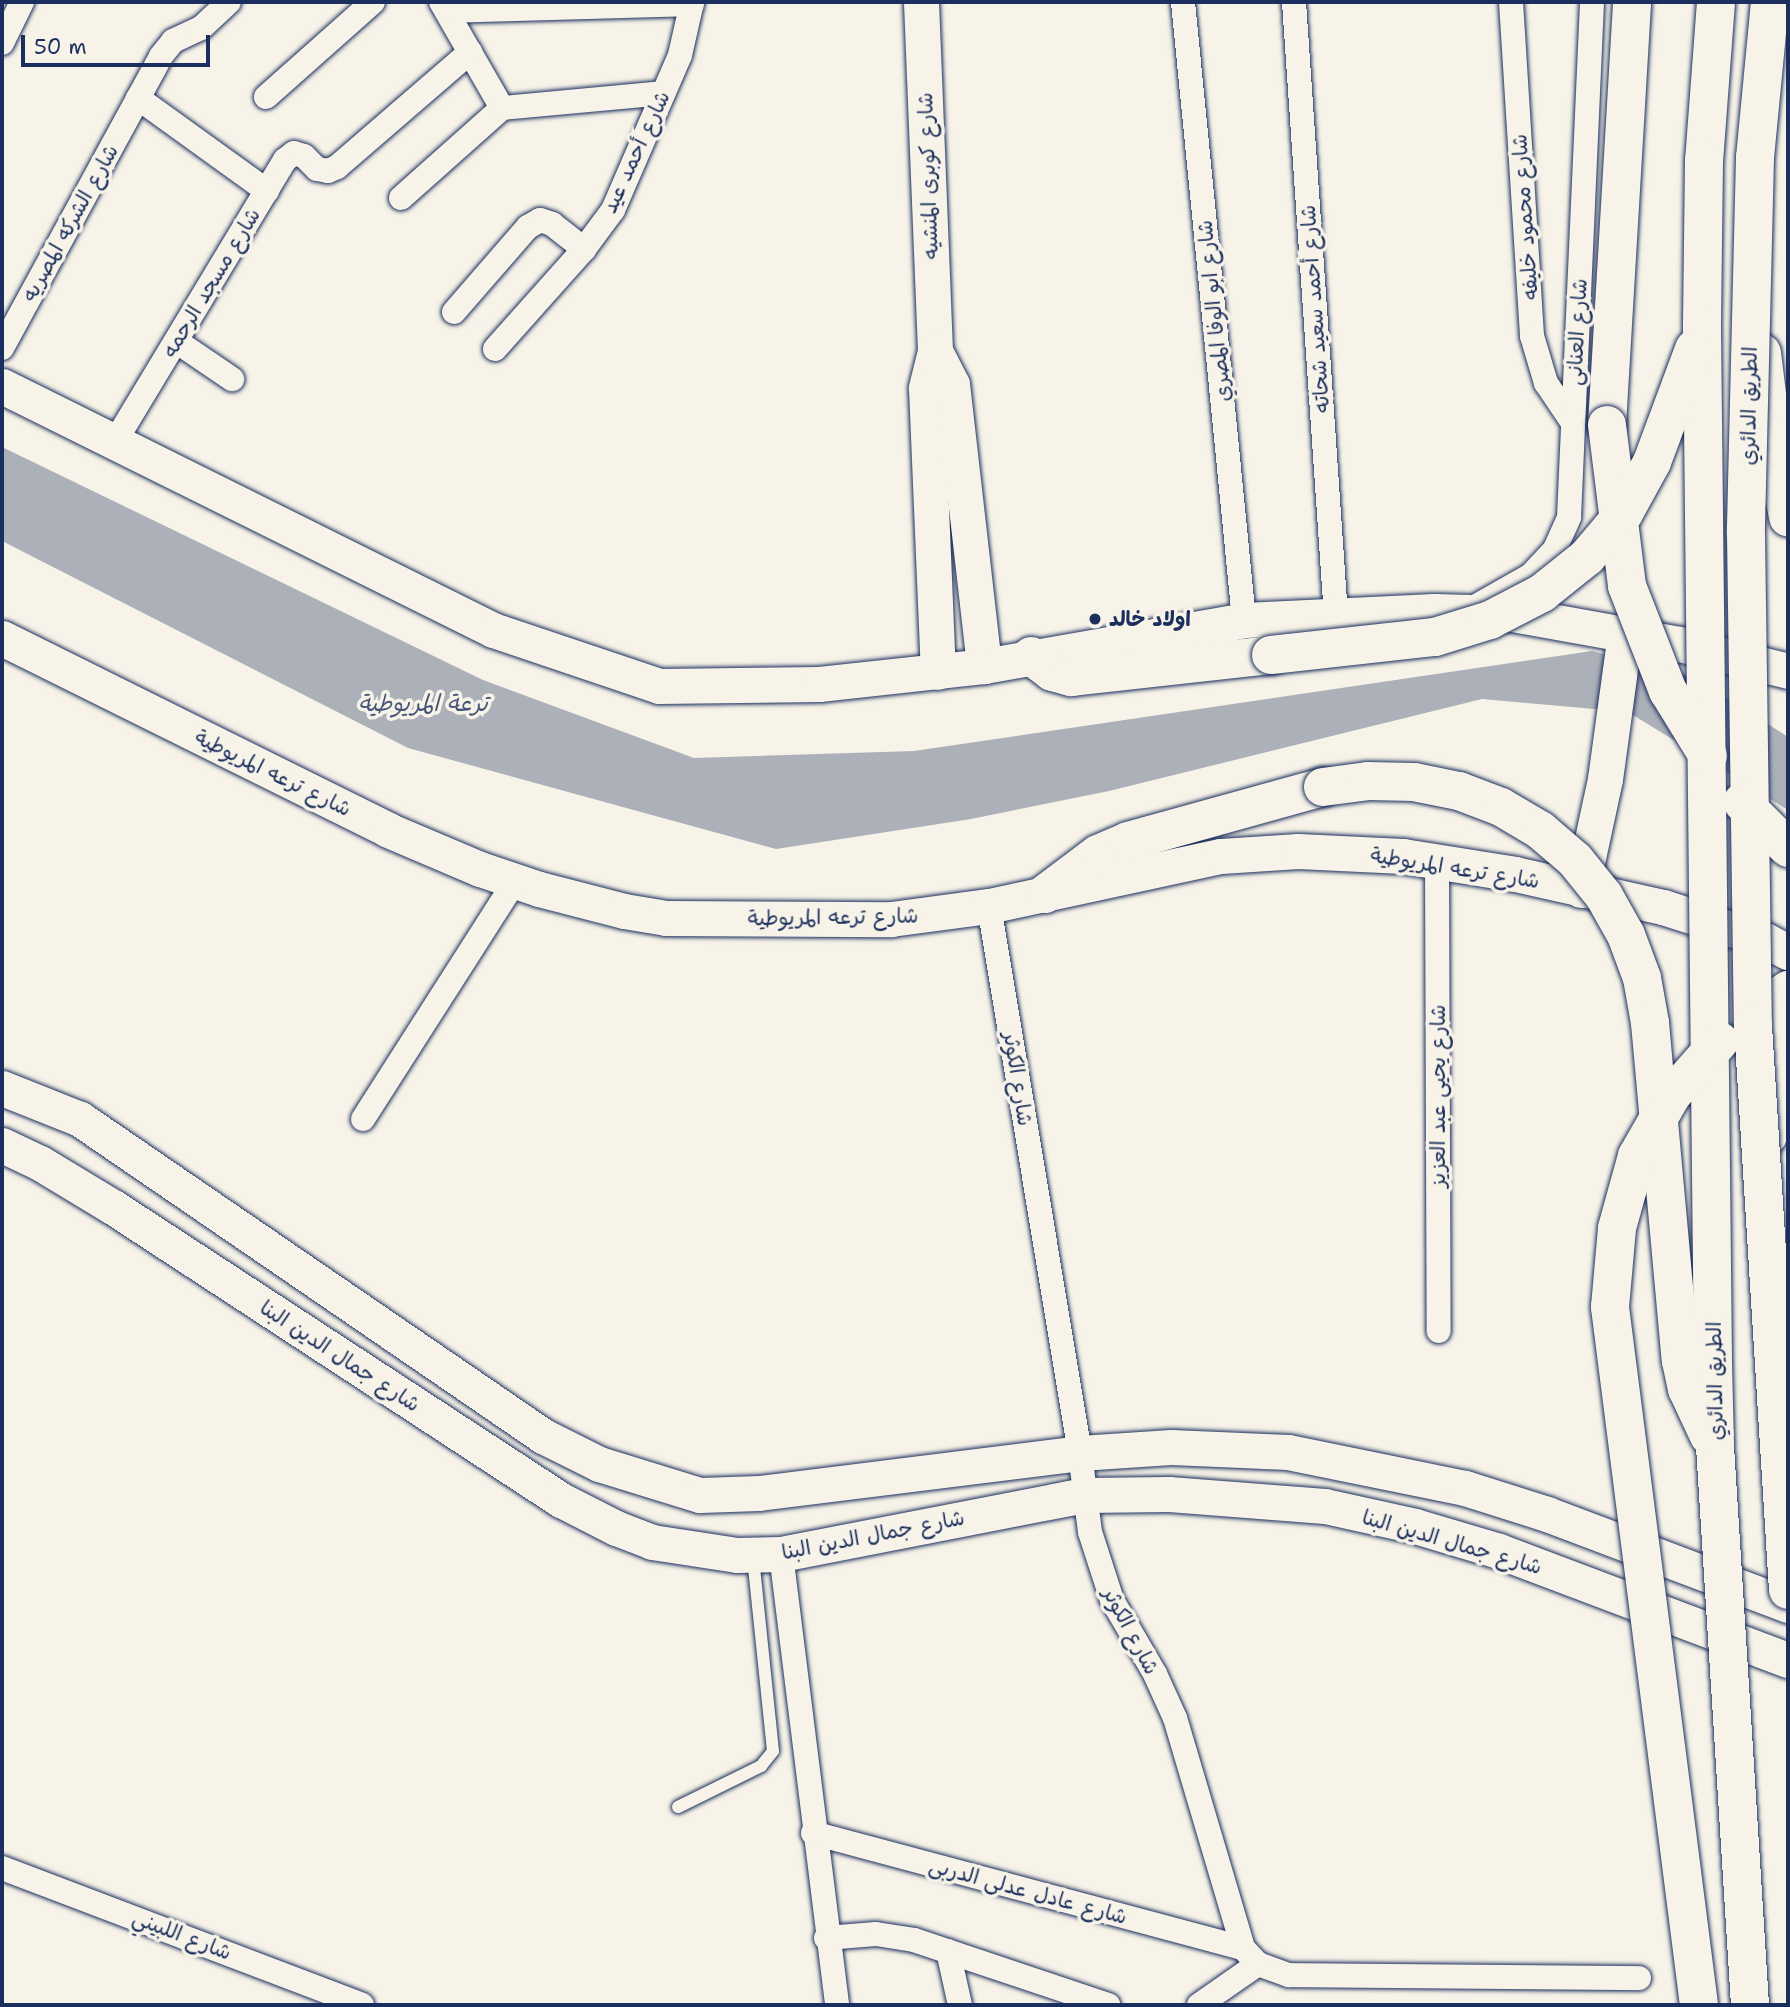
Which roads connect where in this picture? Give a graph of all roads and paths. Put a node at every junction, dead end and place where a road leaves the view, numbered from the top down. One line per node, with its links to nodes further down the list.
1 (22, 2): 14 (street)
2 (229, 2): 18 (street, شارع الشركه المصريه)
3 (373, 2): 17 (street)
4 (921, 2): 29 (main road, شارع كوبرى المنشيه)
5 (1183, 2): 37 (street, شارع ابو الوفا المصري)
6 (1294, 2): 36 (street, شارع أحمد سعيد شحاته)
7 (1511, 2): 32 (street, شارع محمود خليفه)
8 (1592, 2): 32 (street, شارع العنانى)
9 (1632, 2): 44 (highway, bridge)
10 (1716, 2): 25 (highway, الطريق الدائري, bridge)
11 (1770, 2): 23 (highway, الطريق الدائري, bridge)
12 (692, 3): 13 (street); 16 (street, شارع أحمد عيد)
13 (444, 6): 15 (street)
14 (2, 43)
15 (470, 52): 19 (street); 20 (street, شارع مسجد الرحمه)
16 (663, 93): 19 (street); 22 (street, شارع أحمد عيد)
17 (266, 97)
18 (138, 98): 20 (street); 27 (street, شارع الشركه المصريه)
19 (502, 108): 21 (street)
20 (267, 191): 26 (street, شارع مسجد الرحمه)
21 (401, 198)
22 (584, 249): 24 (street); 28 (street, شارع أحمد عيد)
23 (1752, 264): 34 (highway, bridge); 56 (highway, الطريق الدائري, bridge)
24 (454, 312)
25 (1702, 327): 40 (highway, bridge); 58 (highway, الطريق الدائري, bridge)
26 (176, 341): 30 (street); 33 (street, شارع مسجد الرحمه)
27 (2, 348)
28 (495, 349)
29 (935, 351): 41 (main road, شارع كوبرى المنشيه); 43 (main road, شارع كوبرى المنشيه)
30 (232, 379)
31 (2, 386): 33 (main road)
32 (1573, 423): 35 (street, شارع العنانى)
33 (116, 440): 43 (main road)
34 (1788, 517)
35 (1466, 612): 36 (main road); 39 (main road)
36 (1336, 616): 37 (main road)
37 (1244, 620): 40 (main road)
38 (2, 638): 46 (main road, شارع ترعه المريوطية)
39 (1624, 644): 42 (main road); 47 (main road)
40 (1031, 656): 41 (main road)
41 (984, 666): 43 (main road)
42 (1788, 671)
43 (938, 672)
44 (1788, 848)
45 (1437, 861): 47 (main road, شارع ترعه المريوطية); 48 (main road, شارع ترعه المريوطية); 57 (street, شارع يحيى عبد العزيز)
46 (515, 881): 49 (main road, شارع ترعه المريوطية); 54 (street)
47 (1581, 890): 50 (main road, شارع ترعه المريوطية)
48 (1045, 894): 49 (main road, شارع ترعه المريوطية); 58 (highway, bridge)
49 (989, 906): 60 (street, شارع الكوثر)
50 (1788, 952)
51 (1788, 990): 79 (highway, bridge)
52 (1788, 1025): 56 (highway, bridge)
53 (2, 1088): 60 (main road)
54 (363, 1119)
55 (2, 1145): 63 (main road, شارع جمال الدين البنا)
56 (1762, 1173): 64 (highway, الطريق الدائري, bridge)
57 (1439, 1331)
58 (1715, 1446): 80 (highway, الطريق الدائري, bridge)
59 (1171, 1447): 60 (main road); 61 (main road); 65 (main road)
60 (1080, 1453): 62 (street, شارع الكوثر)
61 (1169, 1494): 62 (main road, شارع جمال الدين البنا); 66 (main road, شارع جمال الدين البنا)
62 (1084, 1495): 63 (main road, شارع جمال الدين البنا); 72 (street, شارع الكوثر)
63 (767, 1554): 67 (lane); 68 (street)
64 (1788, 1590)
65 (1788, 1605)
66 (1788, 1660)
67 (678, 1807)
68 (813, 1833): 70 (street); 72 (street, شارع عادل عدلى الدربى)
69 (2, 1868): 74 (street, شارع اللبيني)
70 (826, 1938): 71 (street); 75 (street)
71 (948, 1951): 76 (street); 77 (street)
72 (1251, 1956): 73 (street); 78 (street)
73 (1639, 1978)
74 (362, 2005)
75 (836, 2005)
76 (960, 2005)
77 (1108, 2005)
78 (1199, 2005)
79 (1699, 2005)
80 (1750, 2005)

